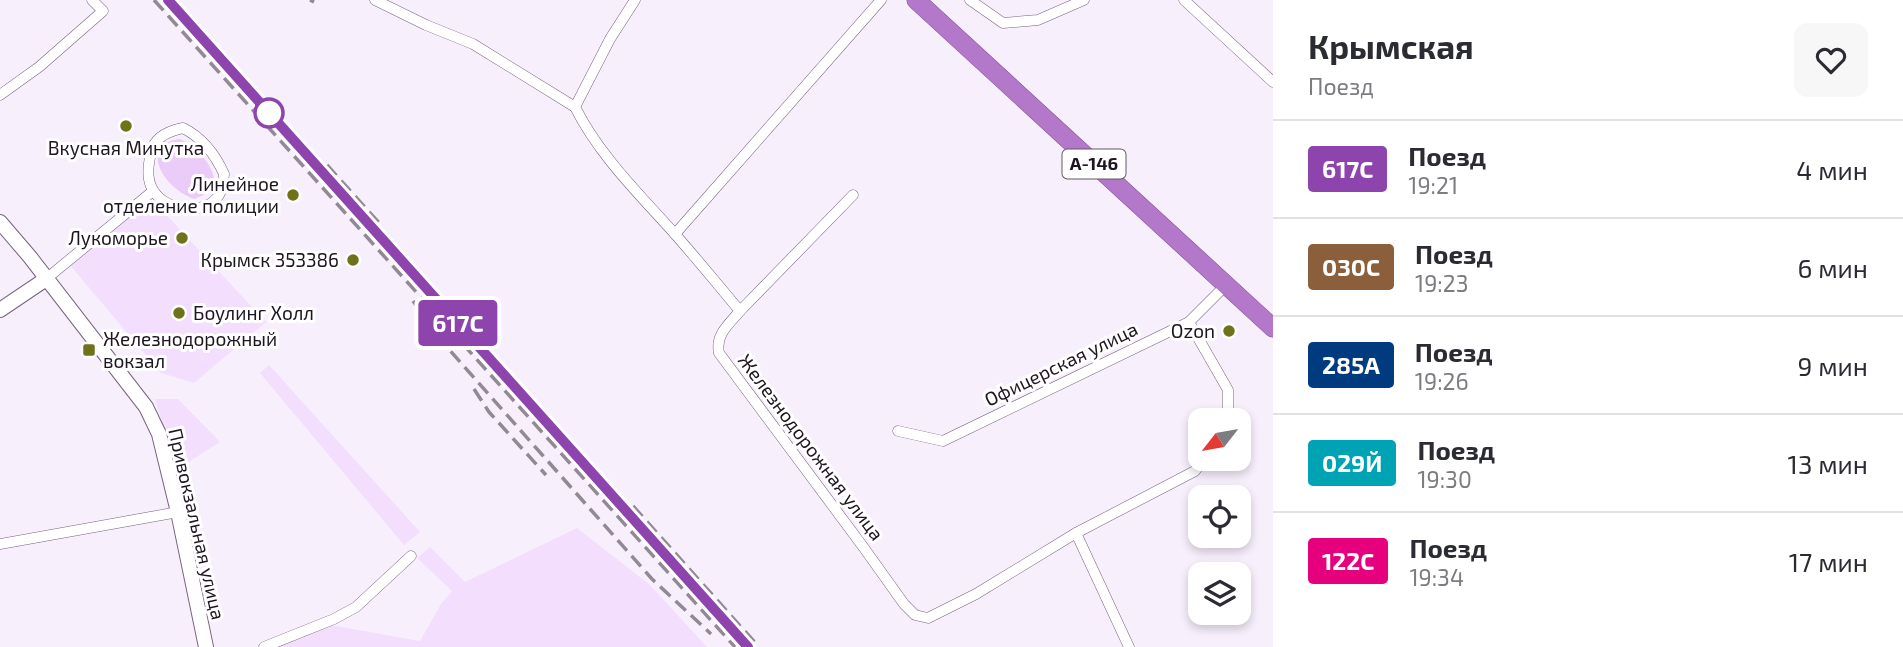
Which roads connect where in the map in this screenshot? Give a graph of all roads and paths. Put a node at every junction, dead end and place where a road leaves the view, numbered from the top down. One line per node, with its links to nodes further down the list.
1 (93, 0): 10 (street)
2 (375, 0): 11 (street)
3 (635, 0): 11 (street)
4 (881, 0): 15 (street)
5 (916, 0): 17 (highway, А-146)
6 (970, 0): 7 (street)
7 (1084, 0)
8 (1184, 0): 9 (street)
9 (1273, 82)
10 (0, 95)
11 (575, 107): 15 (street)
12 (153, 191): 12 (street); 16 (street)
13 (853, 195): 19 (street, Железнодорожная улица)
14 (0, 222): 16 (main road, Привокзальная улица)
15 (675, 234): 19 (street)
16 (46, 278): 18 (main road); 25 (main road, Привокзальная улица)
17 (1226, 285): 20 (street, Офицерская улица); 21 (highway, А-146)
18 (0, 310)
19 (740, 311): 26 (street, Железнодорожная улица)
20 (1189, 321): 22 (street); 23 (street, Офицерская улица)
21 (1273, 328)
22 (1228, 408)
23 (898, 431)
24 (1195, 471): 26 (street)
25 (178, 512): 27 (street); 29 (main road, Привокзальная улица)
26 (1076, 533): 31 (street)
27 (0, 544)
28 (411, 556): 30 (street)
29 (206, 647)
30 (264, 647)
31 (1129, 647)

